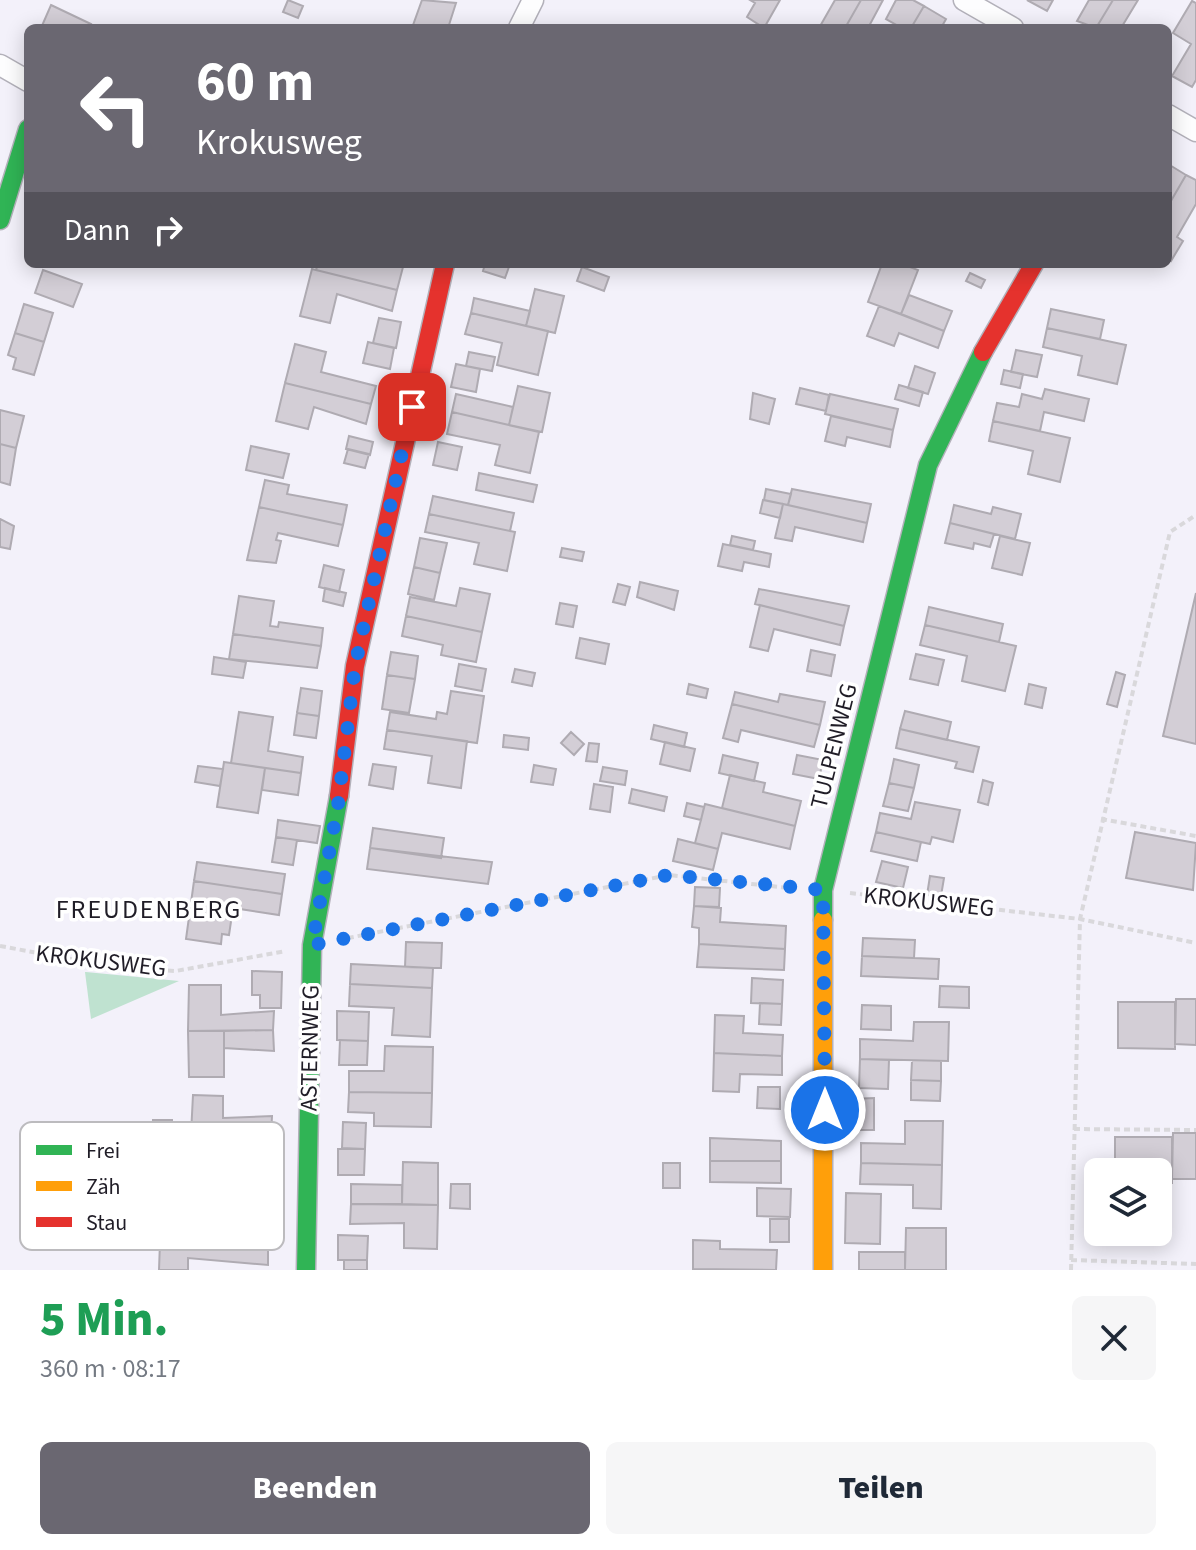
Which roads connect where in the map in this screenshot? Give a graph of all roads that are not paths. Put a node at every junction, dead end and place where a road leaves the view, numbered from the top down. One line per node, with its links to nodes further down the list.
1 (533, 0): 3 (street)
2 (964, 0): 4 (street)
3 (521, 24)
4 (1006, 24)
5 (0, 65): 6 (street)
6 (24, 79)
7 (1172, 117): 8 (street)
8 (1196, 131)
9 (24, 142): 10 (street)
10 (0, 220)
11 (444, 268): 13 (street, ASTERNWEG)
12 (1032, 268): 14 (street, TULPENWEG)
13 (306, 1270)
14 (823, 1270)

